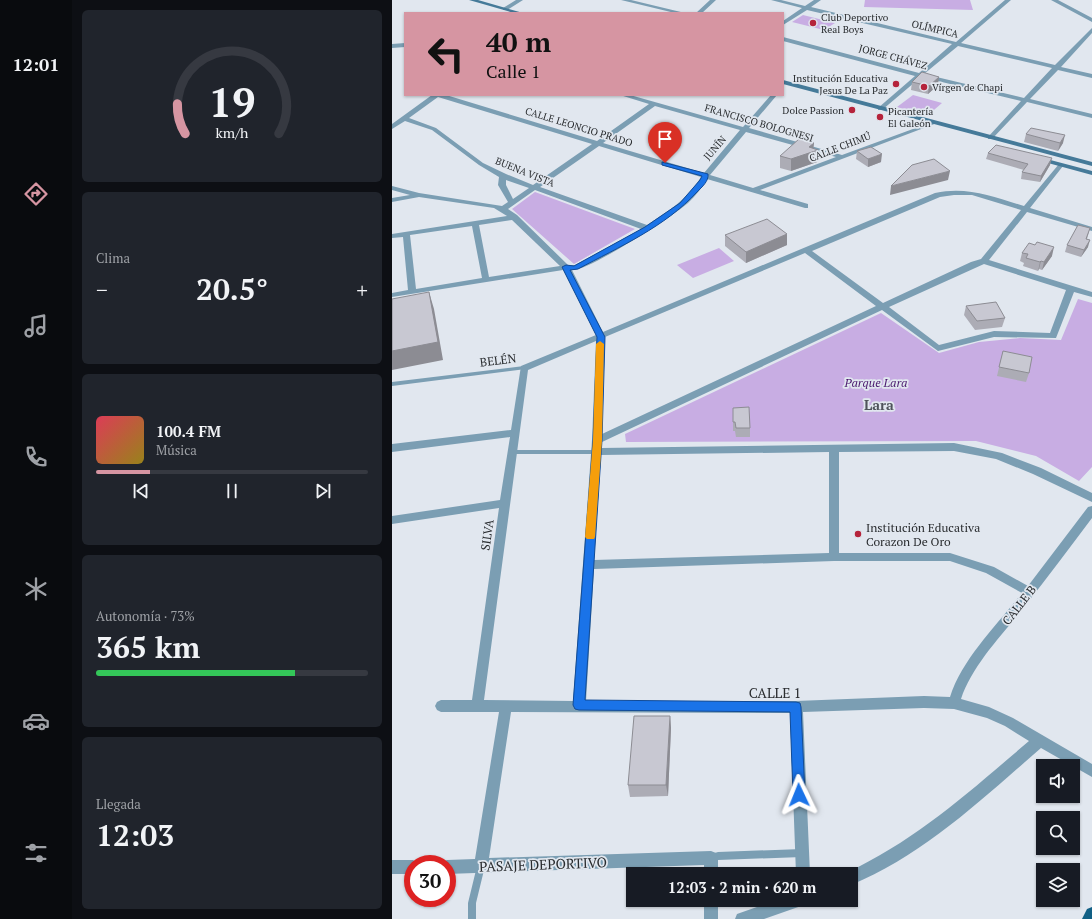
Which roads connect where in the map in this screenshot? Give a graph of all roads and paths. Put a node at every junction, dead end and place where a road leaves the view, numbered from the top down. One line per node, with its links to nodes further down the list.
1 (472, 0): 11 (main road)
2 (520, 0): 11 (street)
3 (624, 0): 9 (street)
4 (713, 0): 14 (street)
5 (774, 0): 10 (street, OLÍMPICA)
6 (818, 0): 10 (street)
7 (1008, 0): 21 (street)
8 (1054, 0): 16 (street)
9 (652, 3): 13 (street)
10 (807, 8): 18 (street); 21 (street, OLÍMPICA)
11 (504, 9): 12 (main road)
12 (516, 12)
13 (679, 12)
14 (700, 12)
15 (1092, 14): 16 (street)
16 (1084, 16): 17 (street)
17 (1092, 20)
18 (784, 22)
19 (1092, 30): 24 (street)
20 (784, 39): 25 (street, JORGE CHÁVEZ)
21 (957, 43): 24 (street, OLÍMPICA); 25 (street)
22 (404, 45): 23 (street)
23 (392, 46)
24 (1057, 67): 26 (street, OLÍMPICA); 32 (street)
25 (920, 75): 32 (street, JORGE CHÁVEZ); 34 (street)
26 (1092, 76)
27 (784, 83): 34 (main road)
28 (435, 96): 36 (street)
29 (442, 96): 41 (street, CALLE LEONCIO PRADO)
30 (626, 96): 33 (street, FRANCISCO BOLOGNESI)
31 (773, 96): 39 (street, JUNÍN)
32 (1026, 100): 35 (street, JORGE CHÁVEZ); 40 (street)
33 (654, 104): 39 (street, FRANCISCO BOLOGNESI); 41 (street)
34 (880, 109): 37 (main road)
35 (1092, 116)
36 (404, 118): 38 (street); 47 (street, BUENA VISTA)
37 (934, 123): 40 (main road); 42 (street, CALLE CHIMÚ)
38 (392, 127)
39 (745, 129): 42 (street, FRANCISCO BOLOGNESI); 48 (street, JUNÍN)
40 (990, 142): 44 (main road)
41 (597, 143): 48 (street, CALLE LEONCIO PRADO); 50 (street)
42 (843, 157): 51 (street, CALLE CHIMÚ)
43 (1032, 157): 45 (main road)
44 (1090, 162)
45 (1061, 165): 46 (main road); 57 (street)
46 (1092, 173)
47 (503, 176): 50 (street, BUENA VISTA); 54 (street)
48 (705, 176): 51 (street, CALLE LEONCIO PRADO); 60 (street, JUNÍN)
49 (392, 188): 52 (street)
50 (534, 188): 54 (street); 60 (street, BUENA VISTA)
51 (754, 190): 55 (street, CALLE LEONCIO PRADO)
52 (419, 195): 53 (street); 56 (street)
53 (392, 200)
54 (512, 203): 56 (street)
55 (805, 206)
56 (503, 209): 58 (street)
57 (1026, 209): 61 (street, BELÉN); 64 (street, BELÉN); 65 (street)
58 (514, 217): 59 (street); 66 (street)
59 (475, 223): 62 (street); 67 (street)
60 (647, 228): 66 (street, JUNÍN)
61 (1092, 229)
62 (406, 233): 63 (street); 69 (street)
63 (392, 236)
64 (806, 250): 72 (street); 73 (street, BELÉN)
65 (984, 262): 68 (street); 72 (street)
66 (566, 267): 67 (street, JUNÍN); 73 (street)
67 (486, 280): 69 (street, JUNÍN)
68 (1071, 288): 71 (street); 72 (street)
69 (412, 292): 70 (street, JUNÍN)
70 (392, 295)
71 (1092, 295)
72 (881, 306): 77 (street)
73 (601, 337): 74 (street, BELÉN); 77 (street)
74 (524, 368): 75 (lane, BELÉN); 76 (street, SILVA)
75 (392, 384)
76 (515, 433): 78 (street); 80 (street, SILVA)
77 (597, 440): 81 (street)
78 (392, 448)
79 (834, 448): 81 (street); 82 (street); 86 (street)
80 (512, 452): 81 (lane); 83 (street, SILVA)
81 (596, 452): 87 (street)
82 (1092, 498)
83 (504, 504): 85 (street); 93 (street, SILVA)
84 (1092, 510): 88 (street, CALLE B)
85 (392, 520)
86 (834, 558): 87 (street); 88 (street)
87 (588, 565): 91 (street)
88 (1030, 592): 89 (street, CALLE B)
89 (954, 704): 94 (street, CALLE 1); 95 (street, CALLE 1)
90 (506, 705): 91 (street, CALLE 1); 93 (street, CALLE 1); 100 (street)
91 (579, 705): 94 (street, CALLE 1)
92 (441, 706): 93 (street, CALLE 1)
93 (477, 706)
94 (796, 707): 97 (street)
95 (1040, 740): 96 (street, CALLE 1); 105 (street)
96 (1092, 771)
97 (802, 853): 98 (lane); 104 (street)
98 (711, 858): 100 (street, PASAJE DEPORTIVO); 103 (street)
99 (456, 866): 100 (street, PASAJE DEPORTIVO)
100 (481, 866): 109 (lane)
101 (392, 867): 102 (street)
102 (404, 867)
103 (711, 867)
104 (803, 867)
105 (858, 875)
106 (711, 907): 110 (street)
107 (778, 907): 111 (street)
108 (1092, 914): 112 (main road)
109 (472, 919)
110 (711, 919)
111 (742, 919)
112 (1089, 919)

